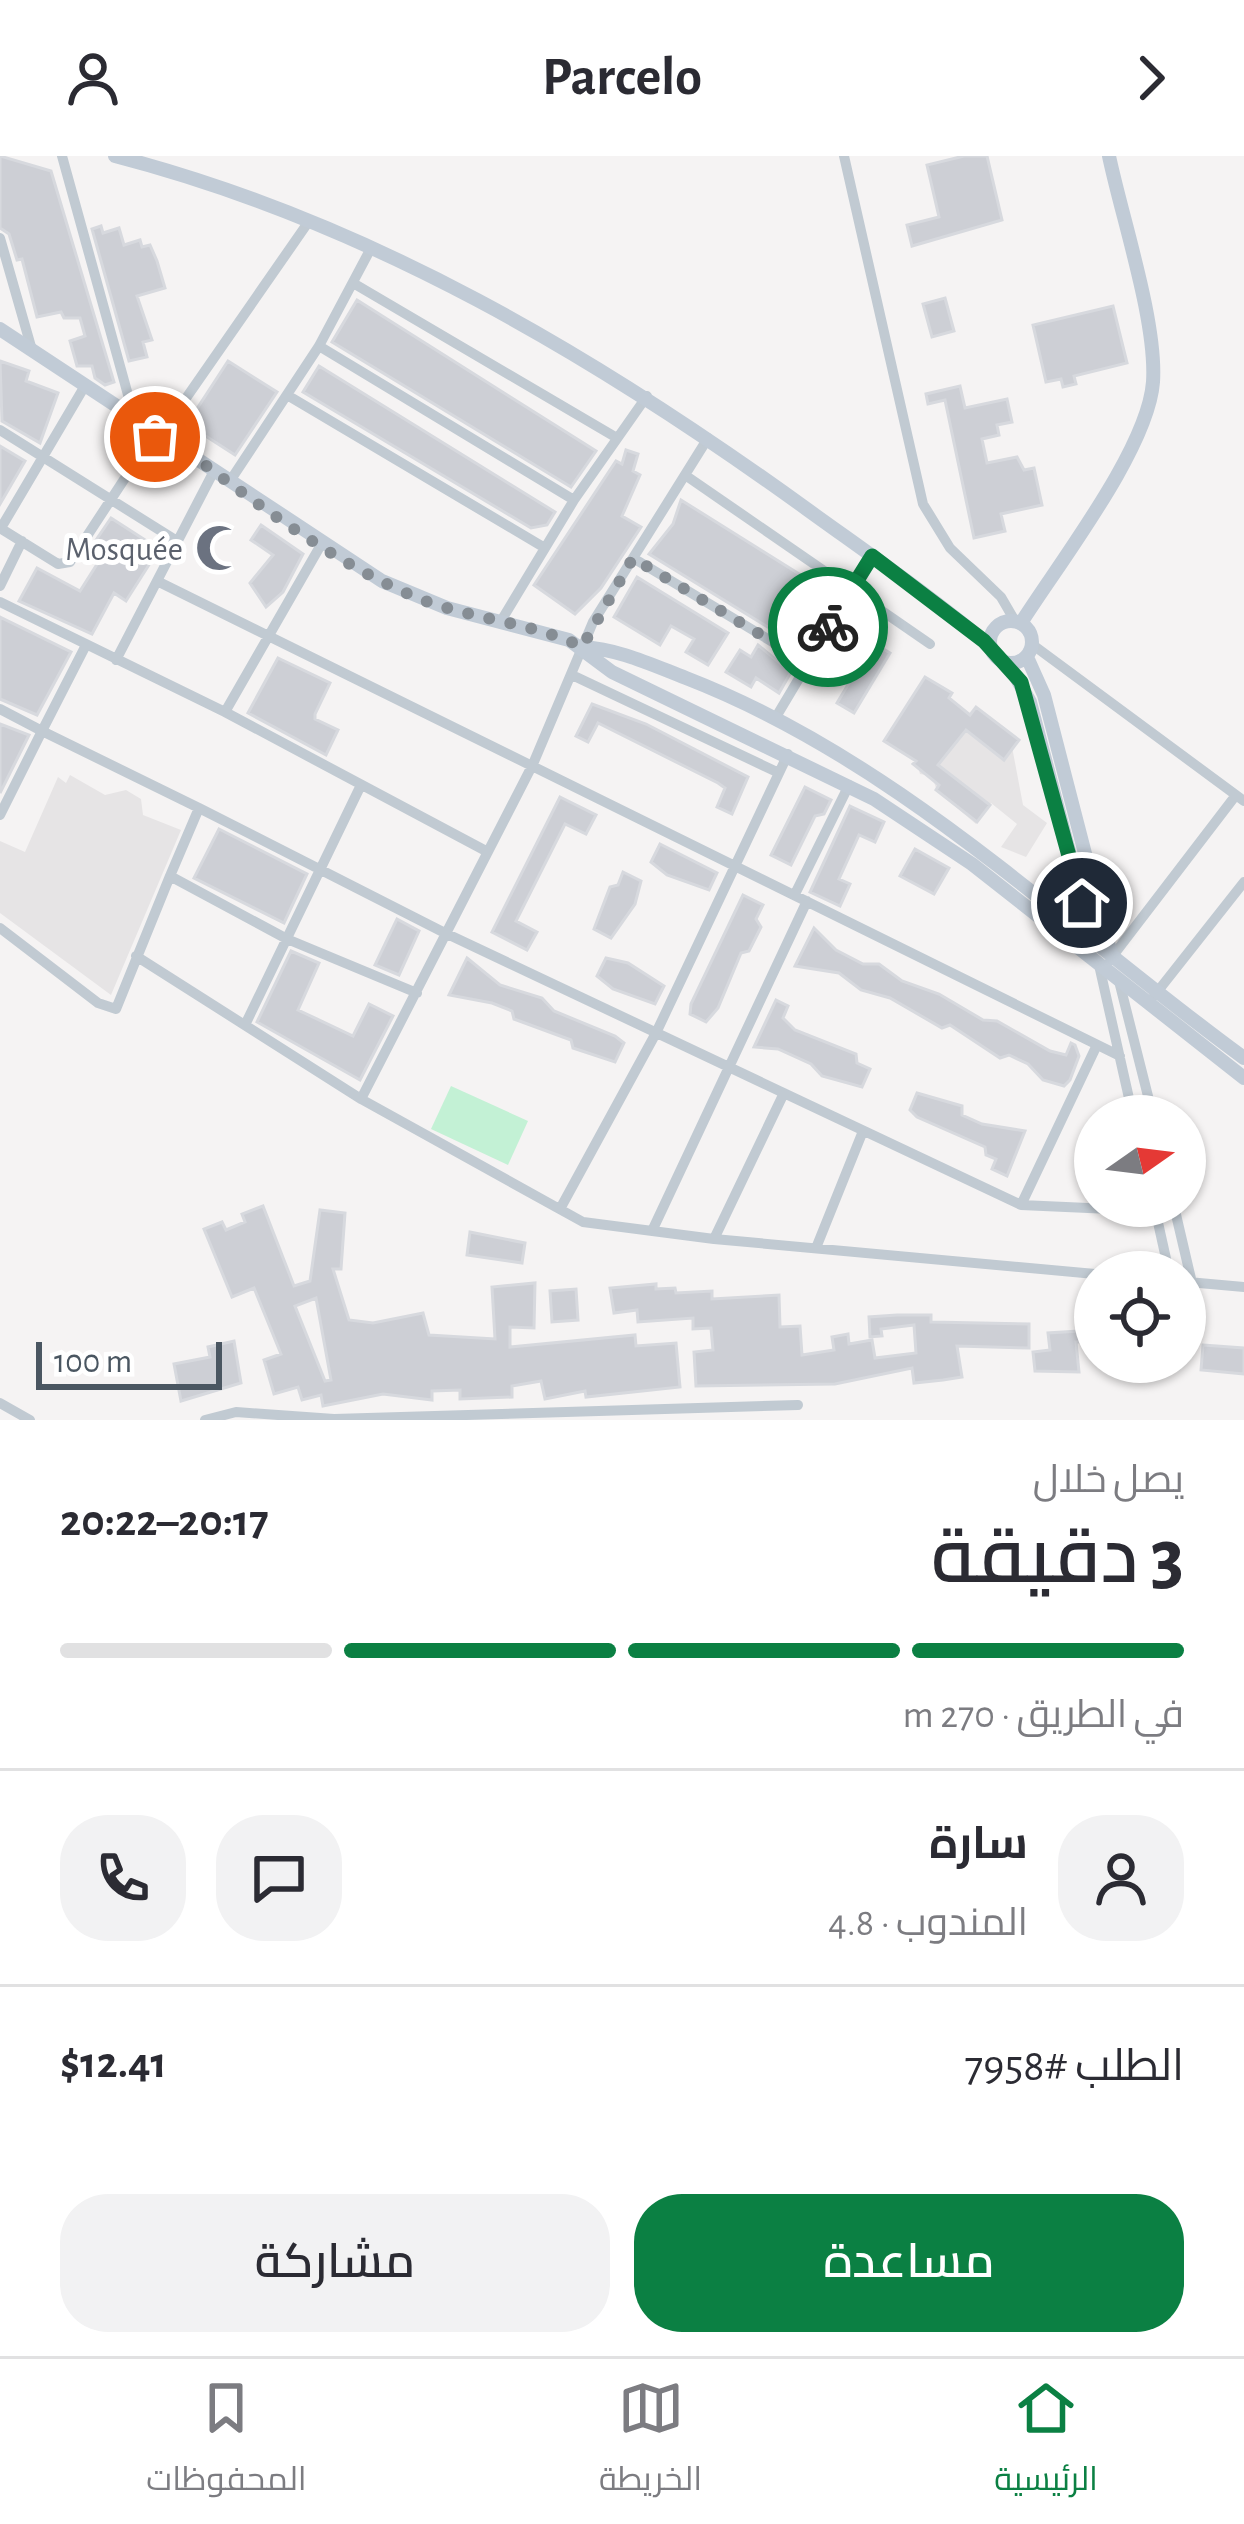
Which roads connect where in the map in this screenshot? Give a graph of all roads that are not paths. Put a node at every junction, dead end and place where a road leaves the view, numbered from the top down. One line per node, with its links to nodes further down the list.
1 (62, 156): 15 (street)
2 (115, 156): 5 (street)
3 (844, 156): 38 (street)
4 (1109, 156): 38 (street)
5 (307, 224): 7 (street); 17 (street)
6 (0, 238): 11 (street)
7 (370, 250): 8 (street); 14 (street)
8 (353, 283): 10 (street); 18 (street)
9 (0, 329): 11 (street)
10 (319, 346): 13 (street); 25 (street)
11 (32, 350): 12 (street)
12 (86, 384): 15 (street); 20 (street)
13 (287, 394): 23 (street); 30 (street)
14 (647, 396): 18 (street); 19 (street)
15 (133, 413): 17 (street)
16 (0, 430): 20 (street)
17 (160, 432): 21 (street); 24 (street)
18 (616, 438): 25 (street)
19 (708, 438): 22 (street); 31 (street)
20 (43, 452): 24 (street); 26 (street)
21 (214, 470): 23 (street); 28 (street)
22 (685, 475): 32 (street); 35 (street)
23 (230, 482): 29 (street)
24 (110, 498): 27 (street); 28 (street)
25 (574, 500): 30 (street)
26 (0, 528): 27 (street)
27 (22, 541): 34 (street)
28 (178, 541): 33 (street)
29 (322, 543): 37 (street); 41 (street)
30 (544, 548): 37 (street)
31 (872, 556): 35 (street); 39 (street)
32 (633, 558): 44 (street); 48 (street)
33 (157, 580): 41 (street); 47 (street)
34 (0, 586)
35 (851, 589): 42 (street); 48 (street)
36 (0, 602): 43 (street)
37 (501, 621): 44 (street)
38 (1018, 621): 40 (street); 46 (street)
39 (964, 626): 40 (street); 45 (street)
40 (996, 627): 45 (street)
41 (269, 635): 52 (street); 56 (street)
42 (930, 644)
43 (86, 645): 47 (street); 54 (street)
44 (582, 647): 50 (street); 53 (street); 55 (street)
45 (991, 647): 49 (street)
46 (1030, 651): 49 (street); 60 (street); 74 (street)
47 (116, 660): 52 (street)
48 (806, 662): 53 (street)
49 (1009, 663): 72 (street)
50 (572, 675): 56 (street); 57 (street)
51 (0, 709): 54 (street)
52 (225, 712): 58 (street)
53 (776, 717): 72 (street)
54 (42, 731): 61 (street); 62 (street)
55 (788, 754): 57 (street); 59 (street)
56 (533, 764): 63 (street); 64 (street)
57 (779, 773): 64 (street)
58 (362, 784): 63 (street); 65 (street)
59 (849, 785): 68 (street); 74 (street)
60 (1240, 798): 74 (street)
61 (199, 808): 65 (street); 66 (street)
62 (0, 815)
63 (487, 851): 70 (street)
64 (737, 865): 68 (street); 79 (street)
65 (321, 869): 70 (street); 71 (street)
66 (170, 876): 71 (street); 73 (street)
67 (1244, 882): 77 (street)
68 (801, 898): 80 (street); 83 (street)
69 (0, 928): 73 (street)
70 (443, 932): 76 (street); 79 (street)
71 (287, 939): 76 (street); 78 (street)
72 (1093, 944): 74 (street)
73 (136, 956): 78 (street)
74 (1105, 961): 75 (street); 77 (street); 81 (street)
75 (1119, 980): 77 (street); 87 (street)
76 (417, 994): 88 (street)
77 (1152, 998): 82 (street); 84 (street)
78 (245, 1025): 88 (street)
79 (656, 1033): 83 (street); 92 (street)
80 (1096, 1047): 81 (street); 90 (street)
81 (1120, 1057): 86 (street)
82 (1244, 1058)
83 (730, 1068): 85 (street); 93 (street)
84 (1244, 1078)
85 (784, 1093): 89 (street); 94 (street)
86 (1128, 1095)
87 (1148, 1095)
88 (361, 1099): 92 (street)
89 (863, 1131): 90 (street); 95 (street)
90 (1021, 1205): 91 (street)
91 (1074, 1207)
92 (560, 1209): 93 (street)
93 (652, 1231): 94 (street)
94 (715, 1239): 95 (street)
95 (817, 1248): 96 (street)
96 (1074, 1272)
97 (1206, 1284): 98 (street)
98 (1244, 1287)
99 (0, 1403): 101 (street)
100 (798, 1406): 102 (street)
101 (30, 1420)
102 (205, 1420)

